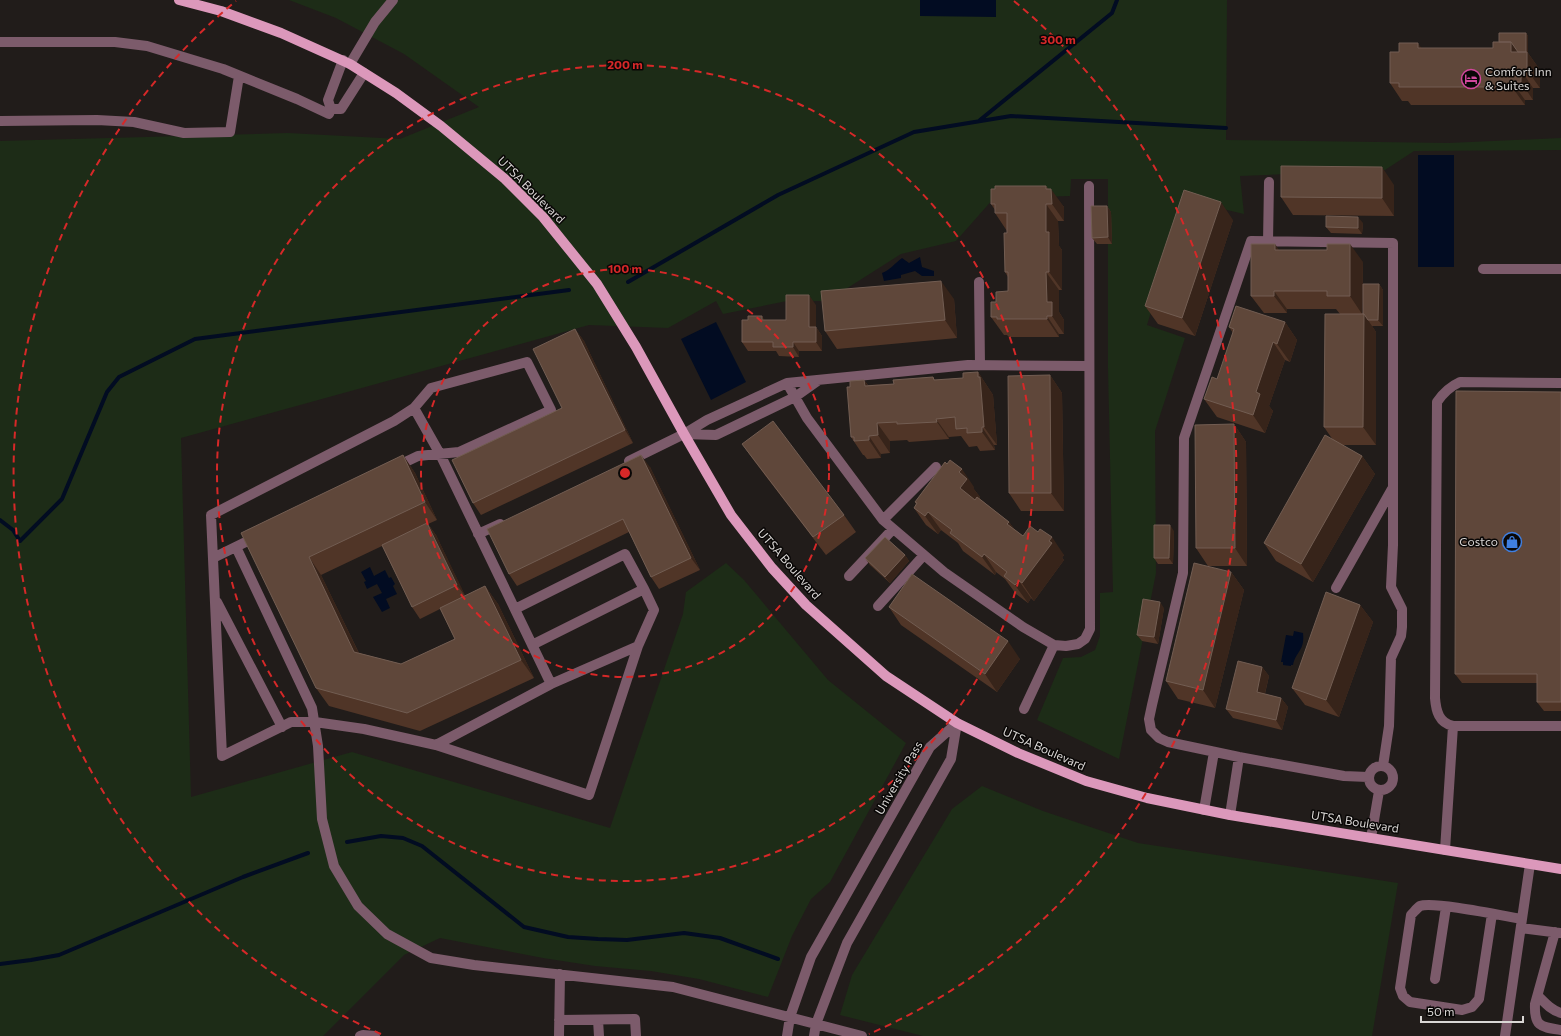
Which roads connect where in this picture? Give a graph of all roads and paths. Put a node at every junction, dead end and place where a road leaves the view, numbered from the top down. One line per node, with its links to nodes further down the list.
1 (179, 0): 4 (main road, UTSA Boulevard)
2 (393, 0): 4 (street)
3 (0, 42): 6 (street)
4 (346, 62): 5 (main road, UTSA Boulevard); 7 (street)
5 (364, 73): 7 (street); 22 (main road, UTSA Boulevard)
6 (239, 76): 7 (street); 8 (street)
7 (331, 109)
8 (0, 121)
9 (1269, 182): 11 (street)
10 (1089, 186): 16 (street)
11 (1268, 242): 27 (street); 53 (street)
12 (1483, 269): 13 (street)
13 (1561, 269)
14 (980, 282): 15 (street)
15 (980, 365): 16 (street); 17 (street)
16 (1089, 366): 43 (street)
17 (820, 379): 18 (street); 20 (street)
18 (787, 383): 20 (street); 22 (street)
19 (1561, 383): 50 (street)
20 (795, 397): 22 (street); 28 (street)
21 (414, 408): 23 (street); 23 (street); 35 (street)
22 (684, 434): 24 (street); 48 (main road, UTSA Boulevard)
23 (440, 454): 26 (street); 32 (street)
24 (618, 466)
25 (936, 467): 28 (street)
26 (390, 470)
27 (1393, 487): 37 (street); 55 (street)
28 (883, 520): 30 (street)
29 (506, 521): 32 (street)
30 (894, 530): 34 (street); 36 (street)
31 (264, 533): 33 (street)
32 (478, 534): 41 (street)
33 (236, 547): 35 (street); 47 (street)
34 (924, 555): 40 (street); 43 (street)
35 (213, 558): 39 (street)
36 (849, 576)
37 (1336, 588)
38 (644, 589): 41 (street); 42 (street); 44 (street)
39 (215, 599): 49 (street); 49 (street)
40 (878, 606)
41 (515, 609): 42 (street)
42 (532, 645): 45 (street)
43 (1054, 645): 46 (street)
44 (638, 646): 45 (street); 52 (street)
45 (551, 684): 52 (street)
46 (1024, 709)
47 (315, 722): 49 (street); 52 (street); 68 (street)
48 (957, 723): 58 (main road, UTSA Boulevard); 72 (street, University Pass); 75 (street)
49 (282, 726)
50 (1453, 726): 51 (street); 61 (street)
51 (1561, 726)
52 (436, 745)
53 (1214, 752): 54 (street); 58 (street)
54 (1239, 757): 56 (street); 59 (street)
55 (1383, 766): 56 (street); 57 (street)
56 (1368, 776): 57 (street)
57 (1379, 791): 60 (street)
58 (1204, 810): 59 (main road, UTSA Boulevard)
59 (1230, 815): 60 (main road, UTSA Boulevard)
60 (1371, 838): 61 (main road, UTSA Boulevard)
61 (1444, 850): 62 (main road, UTSA Boulevard)
62 (1530, 864): 63 (main road, UTSA Boulevard); 66 (street)
63 (1561, 869)
64 (1446, 907): 65 (street); 65 (street); 69 (street)
65 (1492, 914): 66 (street)
66 (1521, 923): 67 (street); 85 (street)
67 (1558, 933): 70 (street)
68 (560, 974): 72 (street); 73 (street)
69 (1435, 979)
70 (1538, 996): 71 (street); 76 (street)
71 (1561, 1013)
72 (790, 1017): 75 (street); 82 (street, University Pass)
73 (559, 1020): 74 (street); 79 (street)
74 (598, 1020): 80 (street); 81 (street)
75 (816, 1024): 83 (street); 84 (street)
76 (1561, 1030)
77 (360, 1036): 78 (street)
78 (375, 1036)
79 (559, 1036)
80 (599, 1036)
81 (636, 1036)
82 (787, 1036)
83 (814, 1036)
84 (862, 1036)
85 (1505, 1036)

